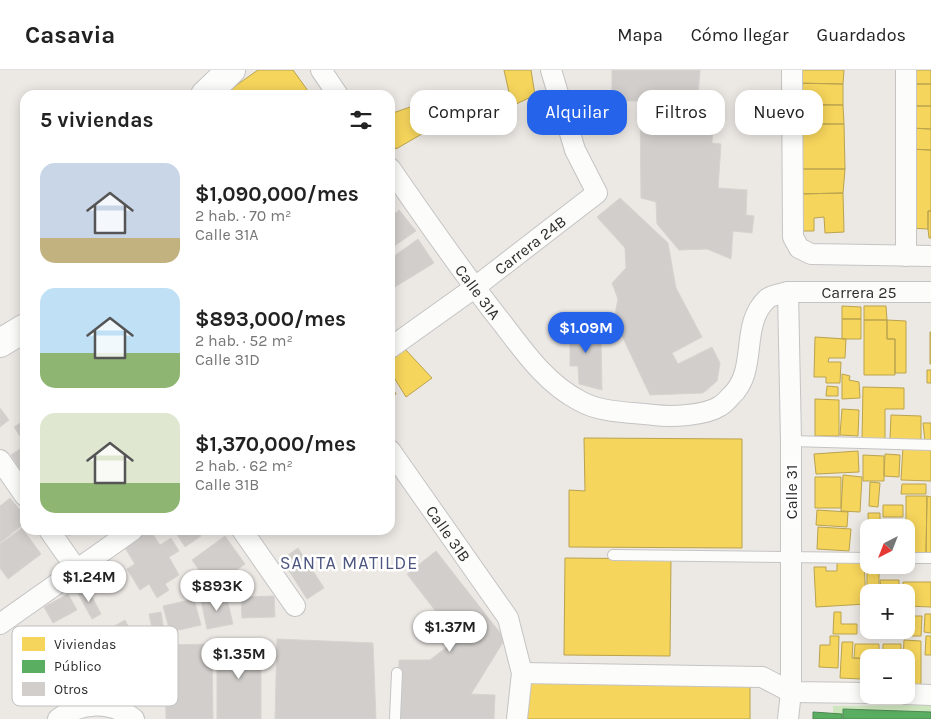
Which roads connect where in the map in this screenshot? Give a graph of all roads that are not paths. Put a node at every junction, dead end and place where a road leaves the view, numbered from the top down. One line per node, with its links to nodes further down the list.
1 (231, 70): 6 (street)
2 (321, 70): 7 (street)
3 (551, 70): 11 (street, Carrera 24B)
4 (792, 70): 9 (street)
5 (906, 70): 9 (street)
6 (210, 90)
7 (335, 90)
8 (395, 175): 11 (street, Calle 31A)
9 (906, 256): 10 (street)
10 (931, 256)
11 (474, 288): 12 (street, Calle 31A); 16 (street, Carrera 24B)
12 (788, 292): 13 (street, Carrera 25); 17 (street, Calle 31)
13 (931, 292)
14 (20, 331): 15 (street)
15 (0, 343)
16 (395, 344)
17 (791, 441): 18 (lane); 26 (street, Calle 31)
18 (931, 445)
19 (395, 457): 34 (street, Calle 31B)
20 (0, 460): 21 (street)
21 (20, 489)
22 (52, 535): 30 (street)
23 (126, 535): 30 (street)
24 (245, 535): 31 (street)
25 (613, 555): 26 (lane)
26 (790, 558): 27 (lane); 35 (street, Calle 31)
27 (860, 558)
28 (915, 558): 29 (lane)
29 (931, 558)
30 (77, 570): 32 (street)
31 (295, 606)
32 (0, 624)
33 (397, 673): 43 (lane)
34 (522, 673): 35 (street); 44 (street)
35 (791, 692): 36 (street); 45 (street, Calle 31)
36 (860, 693)
37 (915, 694): 38 (street)
38 (931, 695)
39 (86, 706): 41 (street)
40 (110, 706): 42 (street)
41 (58, 719)
42 (134, 719)
43 (395, 719)
44 (517, 719)
45 (788, 719)

